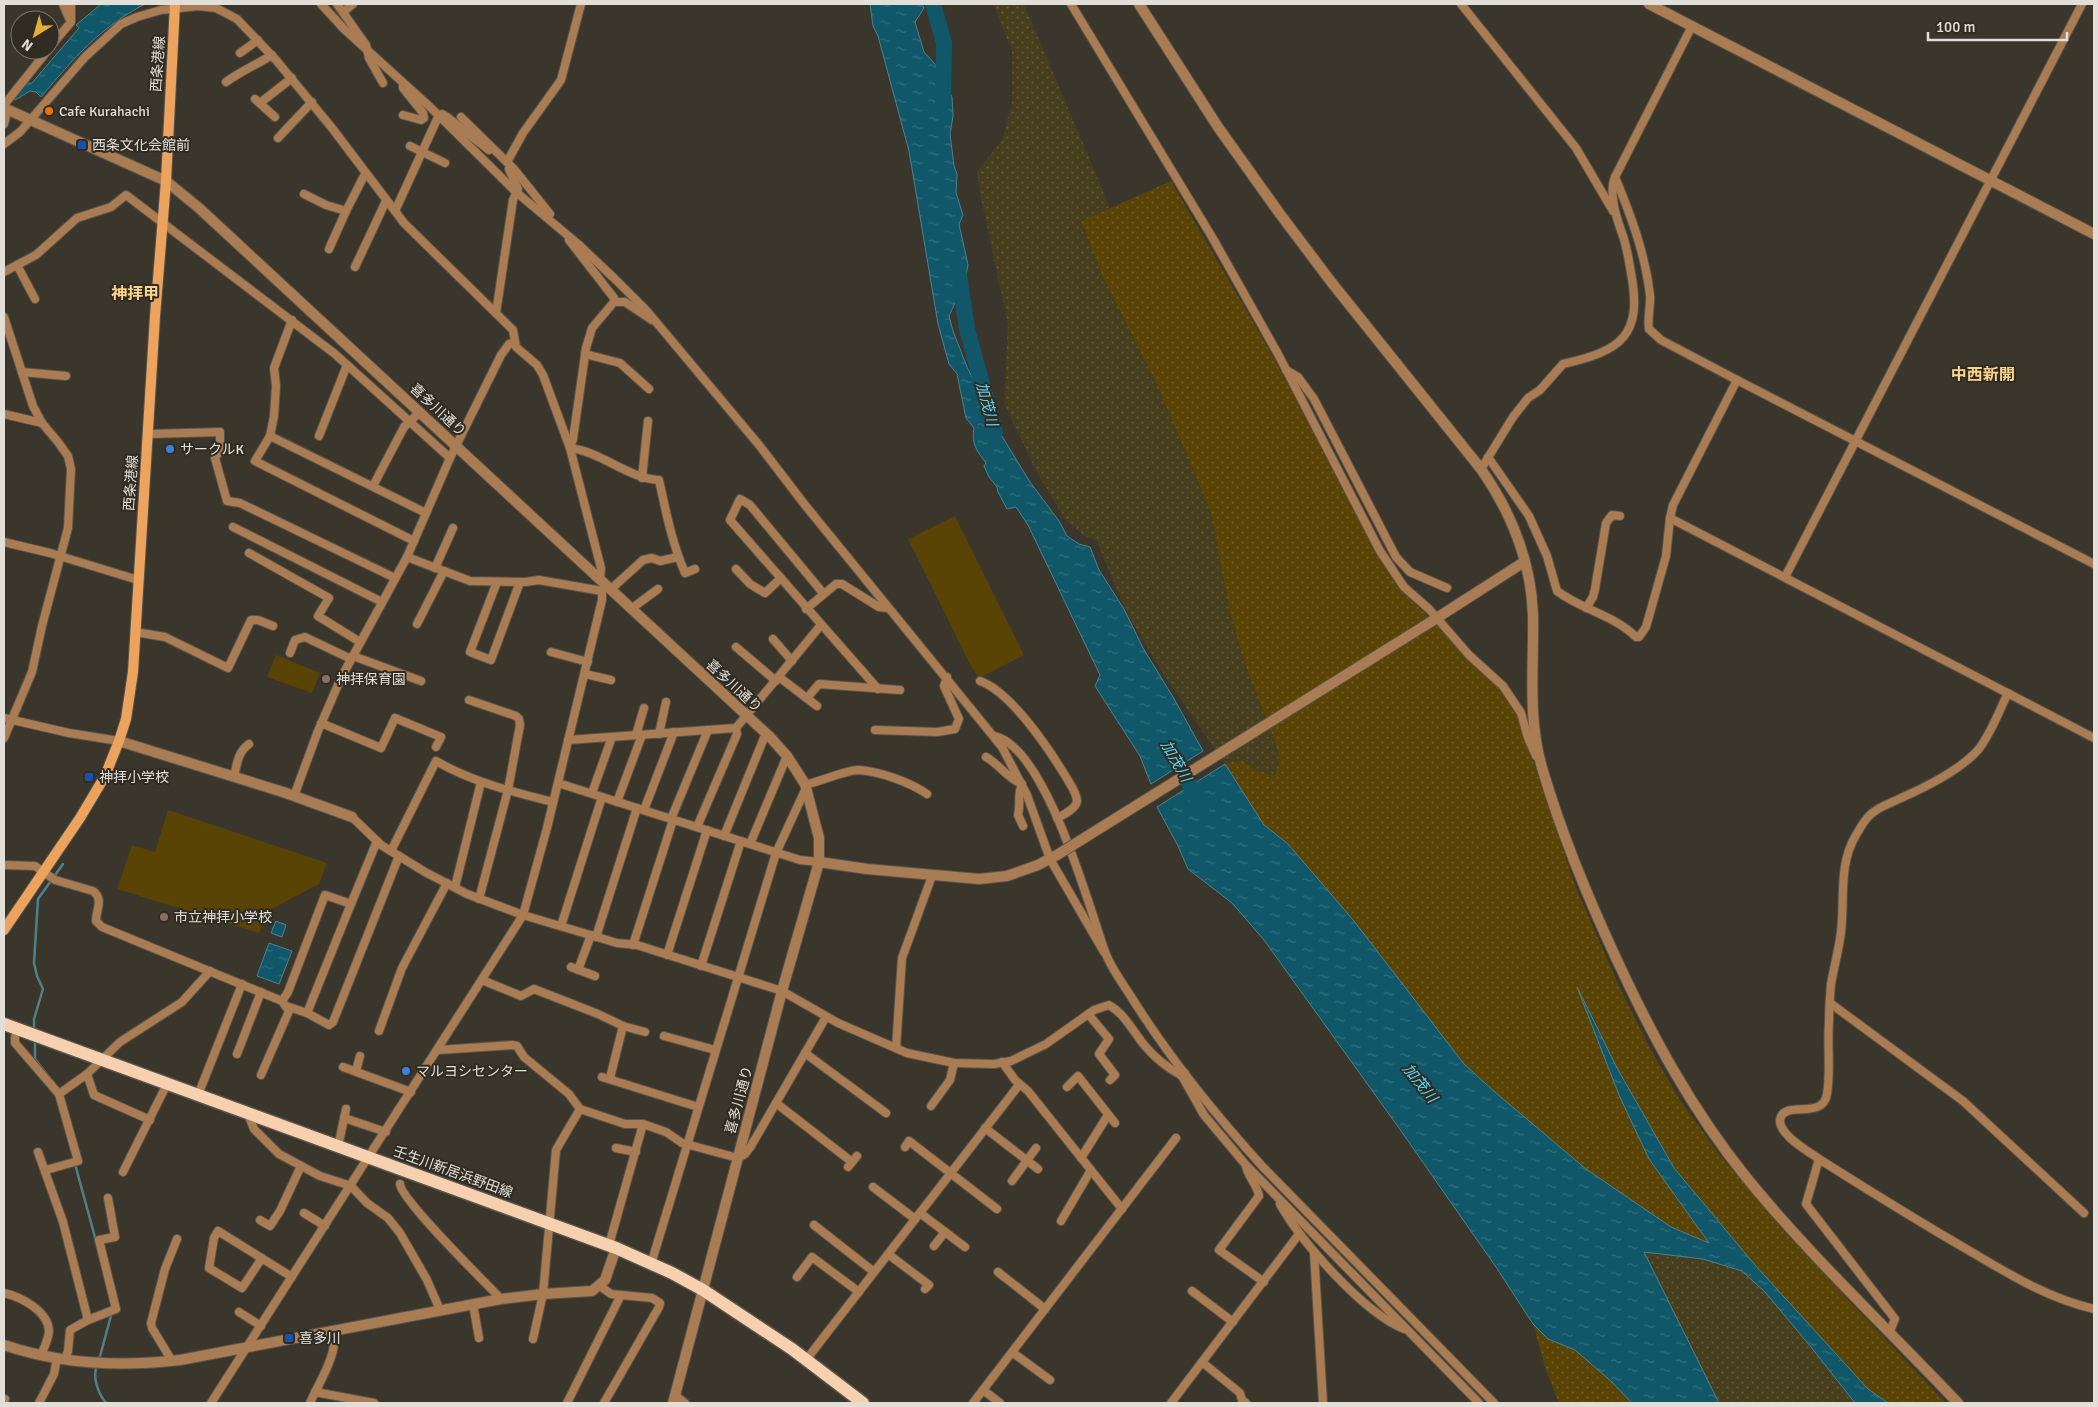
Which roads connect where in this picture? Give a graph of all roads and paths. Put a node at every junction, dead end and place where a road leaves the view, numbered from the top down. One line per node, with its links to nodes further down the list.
1 (63, 4): 14 (street)
2 (71, 4): 14 (street)
3 (321, 4): 18 (street)
4 (337, 4): 13 (street)
5 (353, 4): 13 (street)
6 (581, 4): 38 (street)
7 (1071, 4): 66 (street)
8 (1138, 4): 84 (street)
9 (1461, 4): 49 (street)
10 (1649, 4): 15 (street)
11 (2082, 4): 42 (street)
12 (175, 6): 17 (street); 32 (street); 43 (main road, 西条港線)
13 (343, 12): 18 (street)
14 (71, 22): 16 (street)
15 (1692, 26): 41 (street); 42 (street)
16 (60, 36)
17 (258, 40): 19 (street); 20 (street)
18 (368, 52): 24 (street); 25 (street)
19 (240, 53)
20 (272, 55): 22 (street); 23 (street)
21 (41, 60): 27 (street)
22 (292, 78): 26 (street); 30 (street)
23 (226, 82)
24 (403, 82): 28 (street); 29 (street)
25 (383, 83)
26 (312, 102): 34 (street); 40 (street)
27 (5, 110): 32 (street, 喜多川通り); 33 (street)
28 (403, 115)
29 (439, 115): 37 (street); 38 (street); 44 (street)
30 (276, 117)
31 (461, 117): 38 (street)
32 (31, 121): 35 (street); 43 (street, 喜多川通り)
33 (4, 124)
34 (278, 138)
35 (4, 144)
36 (410, 146): 37 (street)
37 (422, 151): 39 (street); 48 (street)
38 (507, 162): 44 (street); 51 (street)
39 (444, 163)
40 (365, 174): 46 (street); 47 (street)
41 (1615, 177): 49 (street); 69 (street)
42 (1991, 180): 52 (street); 79 (street)
43 (166, 181): 50 (main road, 西条港線); 71 (street, 喜多川通り)
44 (516, 192): 51 (street); 59 (street)
45 (304, 194): 47 (street)
46 (386, 201): 48 (street); 55 (street)
47 (346, 211): 53 (street)
48 (395, 212): 59 (street)
49 (1614, 213): 82 (street)
50 (162, 223): 54 (street); 61 (street); 76 (main road, 西条港線)
51 (560, 228): 58 (street); 62 (street)
52 (2094, 234)
53 (329, 249)
54 (17, 265): 56 (street); 57 (street)
55 (355, 267)
56 (4, 272)
57 (35, 299)
58 (614, 302): 62 (street); 64 (street)
59 (496, 313): 63 (street)
60 (4, 317): 67 (street)
61 (292, 320): 65 (street); 77 (street)
62 (658, 323): 115 (street)
63 (514, 343): 80 (street); 81 (street)
64 (586, 354): 70 (street); 81 (street)
65 (347, 365): 74 (street); 78 (street)
66 (1286, 370): 111 (street); 119 (street)
67 (22, 372): 68 (street); 75 (street)
68 (66, 376)
69 (1737, 380): 79 (street); 89 (street)
70 (648, 389)
71 (420, 412): 74 (street); 80 (street, 喜多川通り)
72 (4, 414): 75 (street)
73 (648, 421): 85 (street)
74 (411, 422): 83 (street); 86 (street)
75 (42, 423): 95 (street)
76 (148, 434): 104 (street); 107 (main road, 西条港線)
77 (270, 436): 86 (street); 92 (street)
78 (319, 436)
79 (1856, 441): 99 (street); 106 (street)
80 (457, 447): 83 (street); 110 (street, 喜多川通り)
81 (570, 448): 85 (street); 110 (street)
82 (1488, 457): 84 (street); 116 (street)
83 (450, 458): 87 (street)
84 (1481, 469): 98 (street)
85 (642, 478): 97 (street)
86 (373, 486): 87 (street)
87 (426, 513): 92 (street)
88 (1620, 516): 116 (street)
89 (1670, 518): 106 (street); 116 (street)
90 (232, 527): 114 (street)
91 (453, 528): 100 (street)
92 (414, 540): 96 (street)
93 (4, 542): 95 (street)
94 (250, 553): 125 (street)
95 (60, 556): 107 (street); 148 (street)
96 (407, 557): 100 (street); 104 (street)
97 (678, 557): 101 (street); 110 (street)
98 (1524, 562): 119 (street); 167 (street)
99 (2094, 564)
100 (436, 568): 103 (street)
101 (695, 569)
102 (736, 569): 105 (street)
103 (444, 571): 108 (street); 120 (street)
104 (395, 578): 114 (street)
105 (780, 578): 113 (street); 118 (street)
106 (1785, 578): 140 (street)
107 (138, 580): 123 (main road, 西条港線)
108 (498, 582): 109 (street); 109 (street)
109 (520, 582): 110 (street)
110 (605, 586): 117 (street, 喜多川通り); 131 (street)
111 (1447, 588)
112 (658, 589): 117 (street)
113 (823, 593): 115 (street); 118 (street)
114 (382, 602): 125 (street)
115 (888, 608): 133 (street)
116 (1586, 608)
117 (631, 609): 146 (street, 喜多川通り)
118 (806, 609): 121 (street)
119 (1436, 618): 167 (street); 194 (street, bridge)
120 (417, 624)
121 (821, 625): 130 (street); 138 (street)
122 (273, 626): 123 (street)
123 (135, 632): 162 (main road, 西条港線)
124 (772, 639): 130 (street)
125 (360, 642): 129 (street)
126 (736, 647): 134 (street)
127 (551, 652): 131 (street)
128 (290, 653): 129 (street)
129 (352, 657): 136 (street); 149 (street)
130 (792, 661): 134 (street)
131 (588, 662): 132 (street)
132 (585, 674): 135 (street); 161 (street)
133 (947, 677): 152 (street); 157 (street)
134 (777, 679): 141 (street); 146 (street)
135 (611, 680)
136 (421, 681)
137 (980, 681): 182 (street)
138 (878, 689): 139 (street); 141 (street)
139 (900, 690)
140 (2008, 693): 160 (street); 217 (street)
141 (807, 698): 144 (street)
142 (469, 700): 173 (street)
143 (666, 702): 155 (street)
144 (817, 706)
145 (644, 708): 156 (street)
146 (747, 716): 150 (street); 154 (street, 喜多川通り)
147 (4, 718): 148 (street)
148 (12, 720): 159 (street); 162 (street)
149 (321, 722): 164 (street); 176 (street)
150 (736, 728): 151 (street); 185 (street)
151 (708, 730): 153 (street); 183 (street)
152 (875, 730)
153 (674, 732): 155 (street); 180 (street)
154 (766, 733): 165 (street, 喜多川通り); 187 (street)
155 (659, 734): 156 (street)
156 (639, 735): 158 (street); 179 (street)
157 (994, 736): 171 (street); 182 (street)
158 (612, 737): 161 (street); 174 (street)
159 (4, 738)
160 (2094, 738)
161 (568, 740): 170 (street)
162 (119, 741): 168 (street); 197 (main road, 西条港線)
163 (249, 744): 168 (street)
164 (436, 748)
165 (787, 756): 172 (street, 喜多川通り); 190 (street)
166 (986, 757): 171 (street)
167 (1541, 765): 335 (street)
168 (234, 776): 176 (street)
169 (481, 782): 173 (street); 191 (street); 199 (street)
170 (558, 783): 174 (street); 178 (street)
171 (1022, 784): 184 (street); 194 (street)
172 (806, 787): 175 (street); 192 (street); 195 (street, 喜多川通り)
173 (508, 790): 178 (street); 200 (street)
174 (592, 793): 177 (street)
175 (926, 794)
176 (294, 796): 181 (street)
177 (602, 797): 179 (street); 204 (street)
178 (554, 802): 202 (street)
179 (617, 802): 180 (street)
180 (641, 809): 183 (street); 205 (street)
181 (352, 816): 188 (street)
182 (1057, 818): 207 (street)
183 (672, 819): 185 (street); 206 (street)
184 (1023, 826)
185 (697, 827): 186 (street)
186 (707, 830): 187 (street); 208 (street)
187 (724, 836): 189 (street)
188 (376, 841): 191 (street); 201 (street)
189 (741, 841): 190 (street); 209 (street)
190 (750, 844): 192 (street)
191 (391, 851): 193 (street)
192 (776, 853): 195 (street); 212 (street)
193 (399, 856): 199 (street); 219 (street)
194 (1054, 857): 198 (street); 207 (street)
195 (819, 862): 198 (street); 215 (street, 喜多川通り)
196 (4, 865): 197 (street)
197 (43, 872): 203 (main road, 西条港線); 210 (street)
198 (932, 876): 228 (street)
199 (451, 885): 200 (street); 225 (street)
200 (479, 899): 202 (street)
201 (351, 904): 218 (street); 219 (street)
202 (523, 915): 204 (street); 213 (street)
203 (6, 922)
204 (561, 926): 205 (street)
205 (594, 936): 206 (street); 211 (street)
206 (633, 945): 208 (street)
207 (1104, 952): 240 (street)
208 (667, 955): 209 (street)
209 (701, 966): 212 (street)
210 (210, 972): 214 (street); 234 (street)
211 (595, 976)
212 (737, 977): 215 (street); 230 (street)
213 (482, 980): 223 (street); 229 (street)
214 (242, 984): 216 (street); 248 (street)
215 (782, 991): 221 (street); 272 (street, 喜多川通り)
216 (261, 992): 218 (street); 232 (street)
217 (1830, 1003): 274 (street); 294 (street)
218 (284, 1004): 219 (street); 241 (street)
219 (307, 1013)
220 (1088, 1014): 235 (street); 240 (street); 242 (street)
221 (826, 1017): 228 (street); 231 (street)
222 (4, 1024): 224 (main road, 壬生川新居浜野田線)
223 (623, 1026): 226 (street); 251 (street)
224 (18, 1030): 234 (main road, 壬生川新居浜野田線); 247 (street)
225 (379, 1031)
226 (645, 1032)
227 (664, 1036): 230 (street)
228 (896, 1048): 236 (street)
229 (438, 1050): 246 (street); 253 (street)
230 (715, 1050): 251 (street)
231 (805, 1053): 249 (street); 254 (street)
232 (237, 1054)
233 (360, 1056): 238 (street)
234 (101, 1060): 239 (street); 243 (main road, 壬生川新居浜野田線)
235 (1002, 1062): 236 (street); 244 (street)
236 (954, 1063): 250 (street)
237 (343, 1066): 238 (street)
238 (356, 1071): 246 (street)
239 (87, 1074): 247 (street); 258 (street)
240 (1183, 1074): 277 (street); 364 (street)
241 (261, 1075)
242 (1110, 1080)
243 (166, 1084): 248 (main road, 壬生川新居浜野田線); 258 (street)
244 (1019, 1084): 261 (street); 273 (street)
245 (1067, 1087): 256 (street)
246 (411, 1092): 262 (street)
247 (59, 1094): 280 (street)
248 (198, 1095): 255 (main road, 壬生川新居浜野田線)
249 (776, 1104): 272 (street); 276 (street)
250 (931, 1106)
251 (698, 1107): 264 (street)
252 (346, 1109): 257 (street)
253 (580, 1110): 260 (street); 298 (street)
254 (886, 1113)
255 (248, 1114): 265 (main road, 壬生川新居浜野田線); 278 (street)
256 (1108, 1115): 259 (street); 273 (street)
257 (344, 1118): 262 (street); 265 (street)
258 (150, 1120): 282 (street)
259 (1115, 1123)
260 (644, 1124): 264 (street); 270 (street)
261 (985, 1128): 275 (street); 283 (street)
262 (386, 1132): 271 (street)
263 (1176, 1138): 291 (street)
264 (687, 1145): 272 (street); 310 (street)
265 (338, 1147): 271 (main road, 壬生川新居浜野田線)
266 (905, 1147): 283 (street)
267 (616, 1148): 270 (street)
268 (1036, 1148): 275 (street)
269 (38, 1152): 280 (street)
270 (636, 1152): 304 (street)
271 (369, 1158): 286 (street); 298 (main road, 壬生川新居浜野田線)
272 (738, 1158): 318 (street, 喜多川通り)
273 (1081, 1158): 281 (street)
274 (1819, 1159): 327 (street); 335 (street)
275 (1027, 1160): 279 (street); 284 (street)
276 (853, 1162)
277 (1246, 1164): 288 (street); 315 (street)
278 (301, 1166): 286 (street); 295 (street)
279 (1038, 1169)
280 (46, 1170): 330 (street)
281 (1091, 1170): 291 (street); 297 (street)
282 (123, 1172)
283 (951, 1173): 290 (street); 292 (street)
284 (1012, 1181)
285 (400, 1184): 324 (street)
286 (351, 1186): 300 (street); 328 (street)
287 (873, 1186): 296 (street)
288 (1277, 1197): 302 (street); 333 (street)
289 (108, 1198): 330 (street)
290 (997, 1209)
291 (1122, 1209): 326 (street)
292 (920, 1212): 296 (street); 301 (street)
293 (304, 1213): 300 (street)
294 (2084, 1213)
295 (260, 1220)
296 (915, 1220): 308 (street)
297 (1061, 1221)
298 (549, 1223): 304 (main road, 壬生川新居浜野田線); 322 (street)
299 (814, 1224): 311 (street)
300 (325, 1226): 314 (street)
301 (945, 1232): 305 (street); 306 (street)
302 (1299, 1234): 307 (street); 315 (street)
303 (177, 1239): 344 (street)
304 (613, 1246): 310 (main road, 壬生川新居浜野田線); 316 (street)
305 (934, 1246)
306 (965, 1248)
307 (1314, 1252): 333 (street); 362 (street)
308 (888, 1254): 311 (street); 317 (street)
309 (262, 1258): 309 (street); 314 (street)
310 (651, 1264): 318 (main road, 壬生川新居浜野田線)
311 (874, 1272): 320 (street)
312 (998, 1272): 326 (street)
313 (797, 1277): 320 (street)
314 (292, 1278): 332 (street)
315 (1264, 1282): 331 (street)
316 (600, 1286): 322 (street); 323 (street)
317 (925, 1289)
318 (703, 1290): 343 (main road, 壬生川新居浜野田線); 349 (street, 喜多川通り)
319 (1192, 1291): 331 (street)
320 (859, 1292): 343 (street)
321 (4, 1293): 341 (street)
322 (544, 1294): 324 (street); 337 (street)
323 (621, 1295): 354 (street); 355 (street)
324 (501, 1299): 325 (street)
325 (473, 1304): 328 (street); 336 (street)
326 (1045, 1309): 340 (street)
327 (2094, 1309)
328 (440, 1310): 334 (street)
329 (239, 1312): 332 (street)
330 (88, 1320): 342 (street)
331 (1233, 1322): 345 (street)
332 (261, 1326): 339 (street)
333 (1408, 1330): 363 (street)
334 (334, 1331): 339 (street); 348 (street)
335 (1890, 1331): 365 (street)
336 (480, 1338)
337 (533, 1339)
338 (4, 1345): 341 (street)
339 (246, 1348): 344 (street); 351 (street)
340 (1012, 1352): 346 (street); 347 (street)
341 (41, 1355): 342 (street)
342 (61, 1359): 344 (street); 350 (street)
343 (806, 1360): 357 (main road, 壬生川新居浜野田線)
344 (172, 1361)
345 (1202, 1362): 360 (street); 361 (street)
346 (1050, 1380)
347 (983, 1390): 358 (street); 359 (street)
348 (315, 1392): 352 (street); 353 (street)
349 (674, 1399): 356 (street)
350 (39, 1403)
351 (211, 1403)
352 (310, 1403)
353 (374, 1403)
354 (566, 1403)
355 (604, 1403)
356 (685, 1403)
357 (863, 1403)
358 (972, 1403)
359 (1000, 1403)
360 (1171, 1403)
361 (1246, 1403)
362 (1323, 1403)
363 (1479, 1403)
364 (1494, 1403)
365 (1958, 1403)

